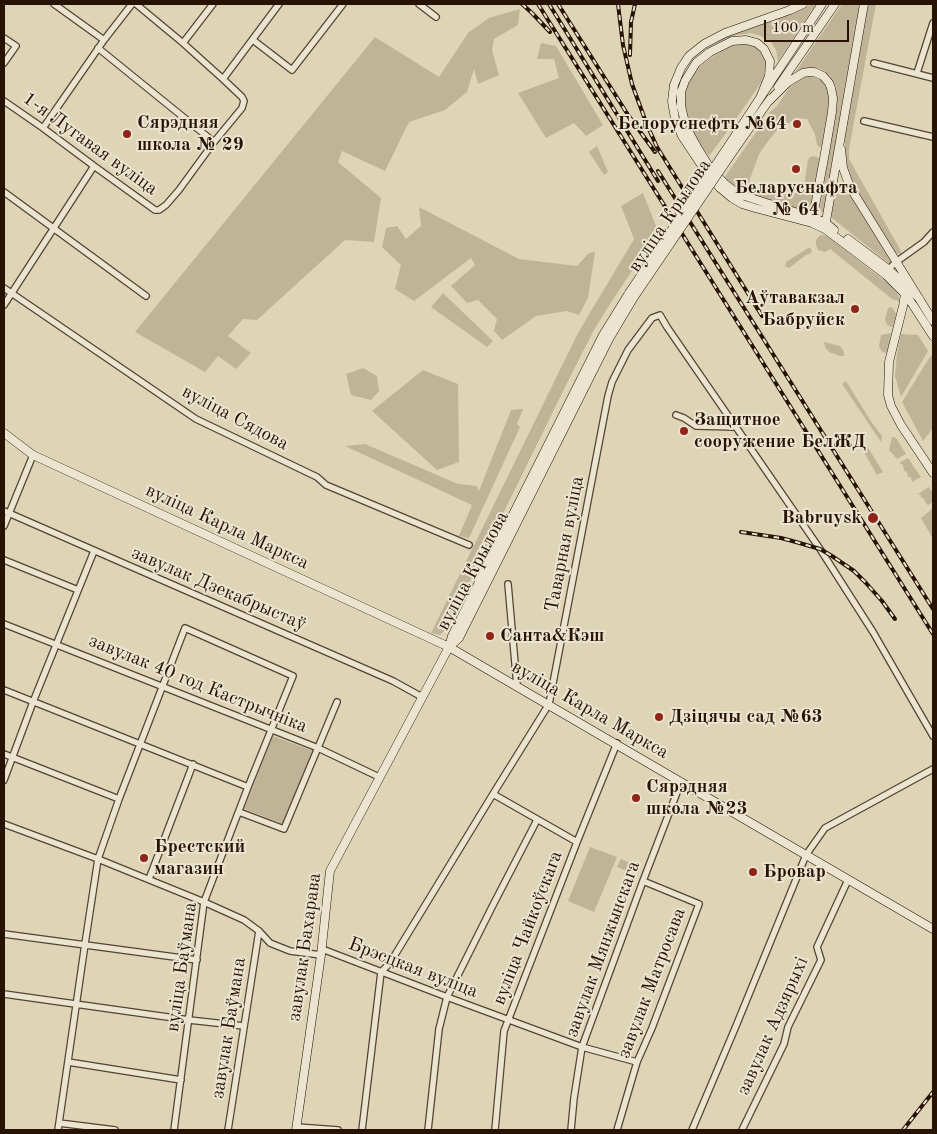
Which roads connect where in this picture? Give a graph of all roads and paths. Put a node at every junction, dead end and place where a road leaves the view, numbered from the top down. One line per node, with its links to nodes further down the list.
1 (54, 4): 14 (street)
2 (134, 4): 14 (street); 16 (street)
3 (213, 4): 16 (street)
4 (279, 4): 15 (street)
5 (343, 4): 15 (street)
6 (420, 4): 11 (street)
7 (803, 4): 32 (main road)
8 (822, 4): 23 (main road, вуліца Крылова)
9 (835, 4): 23 (main road, вуліца Крылова)
10 (864, 4): 28 (main road)
11 (436, 17)
12 (933, 23): 20 (street)
13 (4, 38): 19 (street)
14 (104, 40): 17 (street)
15 (253, 40): 22 (street)
16 (183, 43): 22 (street)
17 (98, 48): 26 (street); 29 (street)
18 (874, 62): 20 (street)
19 (4, 63)
20 (916, 73): 21 (street)
21 (933, 78)
22 (223, 79): 29 (street)
23 (764, 100): 32 (main road); 32 (main road); 60 (main road, вуліца Крылова, bridge)
24 (4, 101): 26 (street, 1-я Лугавая вуліца)
25 (864, 121): 27 (street)
26 (43, 128): 30 (street, 1-я Лугавая вуліца)
27 (933, 137)
28 (840, 140): 33 (main road); 36 (main road)
29 (214, 142): 30 (street, 1-я Лугавая вуліца)
30 (94, 166): 34 (street)
31 (4, 192): 34 (street)
32 (813, 221): 33 (main road)
33 (825, 226): 37 (main road)
34 (53, 228): 39 (street); 41 (street)
35 (933, 232): 36 (street)
36 (896, 262): 37 (street); 42 (main road)
37 (886, 271): 40 (main road); 42 (main road)
38 (4, 288): 39 (street, вуліца Сядова)
39 (11, 293): 43 (street); 53 (street, вуліца Сядова)
40 (905, 294): 45 (main road); 50 (main road)
41 (146, 296)
42 (919, 298): 44 (main road)
43 (4, 305)
44 (933, 321)
45 (933, 336)
46 (676, 415): 47 (street)
47 (735, 427): 67 (street, Таварная вуліца); 69 (street, Таварная вуліца)
48 (4, 433): 49 (main road, вуліца Карла Маркса)
49 (33, 455): 51 (street); 60 (main road, вуліца Карла Маркса)
50 (933, 473)
51 (6, 512): 52 (street); 54 (street, завулак Дзекабрыстаў)
52 (4, 526)
53 (469, 545)
54 (94, 551): 57 (street); 64 (street, завулак Дзекабрыстаў)
55 (4, 560): 57 (street)
56 (508, 584): 61 (street)
57 (78, 590): 59 (street)
58 (4, 624): 59 (street, завулак 40 год Кастрычніка)
59 (57, 644): 62 (street, завулак 40 год Кастрычніка); 65 (street)
60 (449, 646): 61 (main road, вуліца Карла Маркса); 64 (main road, завулак Бахарава)
61 (517, 686): 67 (main road, вуліца Карла Маркса)
62 (162, 687): 68 (street, завулак 40 год Кастрычніка); 68 (street, вуліца Баўмана); 71 (street)
63 (4, 690): 65 (street)
64 (422, 696): 77 (main road, завулак Бахарава)
65 (33, 702): 71 (street); 74 (street)
66 (337, 702): 72 (street)
67 (549, 704): 70 (main road, вуліца Карла Маркса); 81 (street, Таварная вуліца)
68 (272, 729): 72 (street, завулак 40 год Кастрычніка); 80 (street, вуліца Баўмана)
69 (933, 736)
70 (616, 743): 79 (main road, вуліца Карла Маркса); 86 (street, вуліца Чайкоўскага)
71 (140, 744): 75 (street); 82 (street)
72 (318, 748): 77 (street, завулак 40 год Кастрычніка); 83 (street)
73 (4, 754): 74 (street)
74 (12, 758): 78 (street); 82 (street)
75 (193, 764): 80 (street); 89 (street)
76 (933, 769): 87 (street)
77 (379, 777): 97 (main road, завулак Бахарава)
78 (4, 780)
79 (681, 782): 87 (main road, вуліца Карла Маркса); 91 (street, завулак Мянжынскага)
80 (248, 787): 83 (street, вуліца Баўмана)
81 (493, 794): 84 (street); 99 (street, Таварная вуліца)
82 (119, 799): 88 (street)
83 (239, 812): 92 (street, вуліца Баўмана)
84 (538, 820): 86 (street); 101 (street)
85 (4, 824): 88 (street, Брэсцкая вуліца)
86 (577, 842): 104 (street, вуліца Чайкоўскага)
87 (806, 856): 90 (main road, вуліца Карла Маркса); 122 (street)
88 (98, 860): 89 (street, Брэсцкая вуліца); 96 (street)
89 (149, 879): 92 (street, Брэсцкая вуліца)
90 (848, 880): 93 (main road, вуліца Карла Маркса); 123 (street, завулак Адзярыхі)
91 (643, 881): 106 (street, завулак Мянжынскага); 108 (street, завулак Матросава)
92 (204, 902): 94 (street, Брэсцкая вуліца); 98 (street, вуліца Баўмана)
93 (933, 929)
94 (260, 931): 97 (street, Брэсцкая вуліца); 105 (street, завулак Баўмана)
95 (4, 934): 96 (street)
96 (85, 944): 98 (street); 102 (street)
97 (321, 952): 99 (street, Брэсцкая вуліца); 111 (main road, завулак Бахарава)
98 (197, 960): 103 (street, вуліца Баўмана)
99 (381, 972): 101 (street, Брэсцкая вуліца); 117 (street)
100 (4, 994): 102 (street)
101 (447, 997): 104 (street, Брэсцкая вуліца); 118 (street)
102 (76, 1003): 103 (street); 107 (street)
103 (189, 1020): 105 (street); 109 (street, вуліца Баўмана)
104 (509, 1020): 106 (street, Брэсцкая вуліца); 119 (street, вуліца Чайкоўскага)
105 (244, 1026): 115 (street, завулак Баўмана)
106 (582, 1047): 108 (street, Брэсцкая вуліца); 120 (street, завулак Мянжынскага)
107 (68, 1062): 109 (street); 110 (street)
108 (637, 1062): 121 (street, завулак Матросава)
109 (181, 1080): 114 (street, вуліца Баўмана)
110 (59, 1123): 112 (street); 113 (street)
111 (296, 1128): 116 (street)
112 (58, 1130)
113 (115, 1130)
114 (174, 1130)
115 (228, 1130)
116 (338, 1130)
117 (362, 1130)
118 (428, 1130)
119 (495, 1130)
120 (571, 1130)
121 (617, 1130)
122 (692, 1130)
123 (742, 1130)

